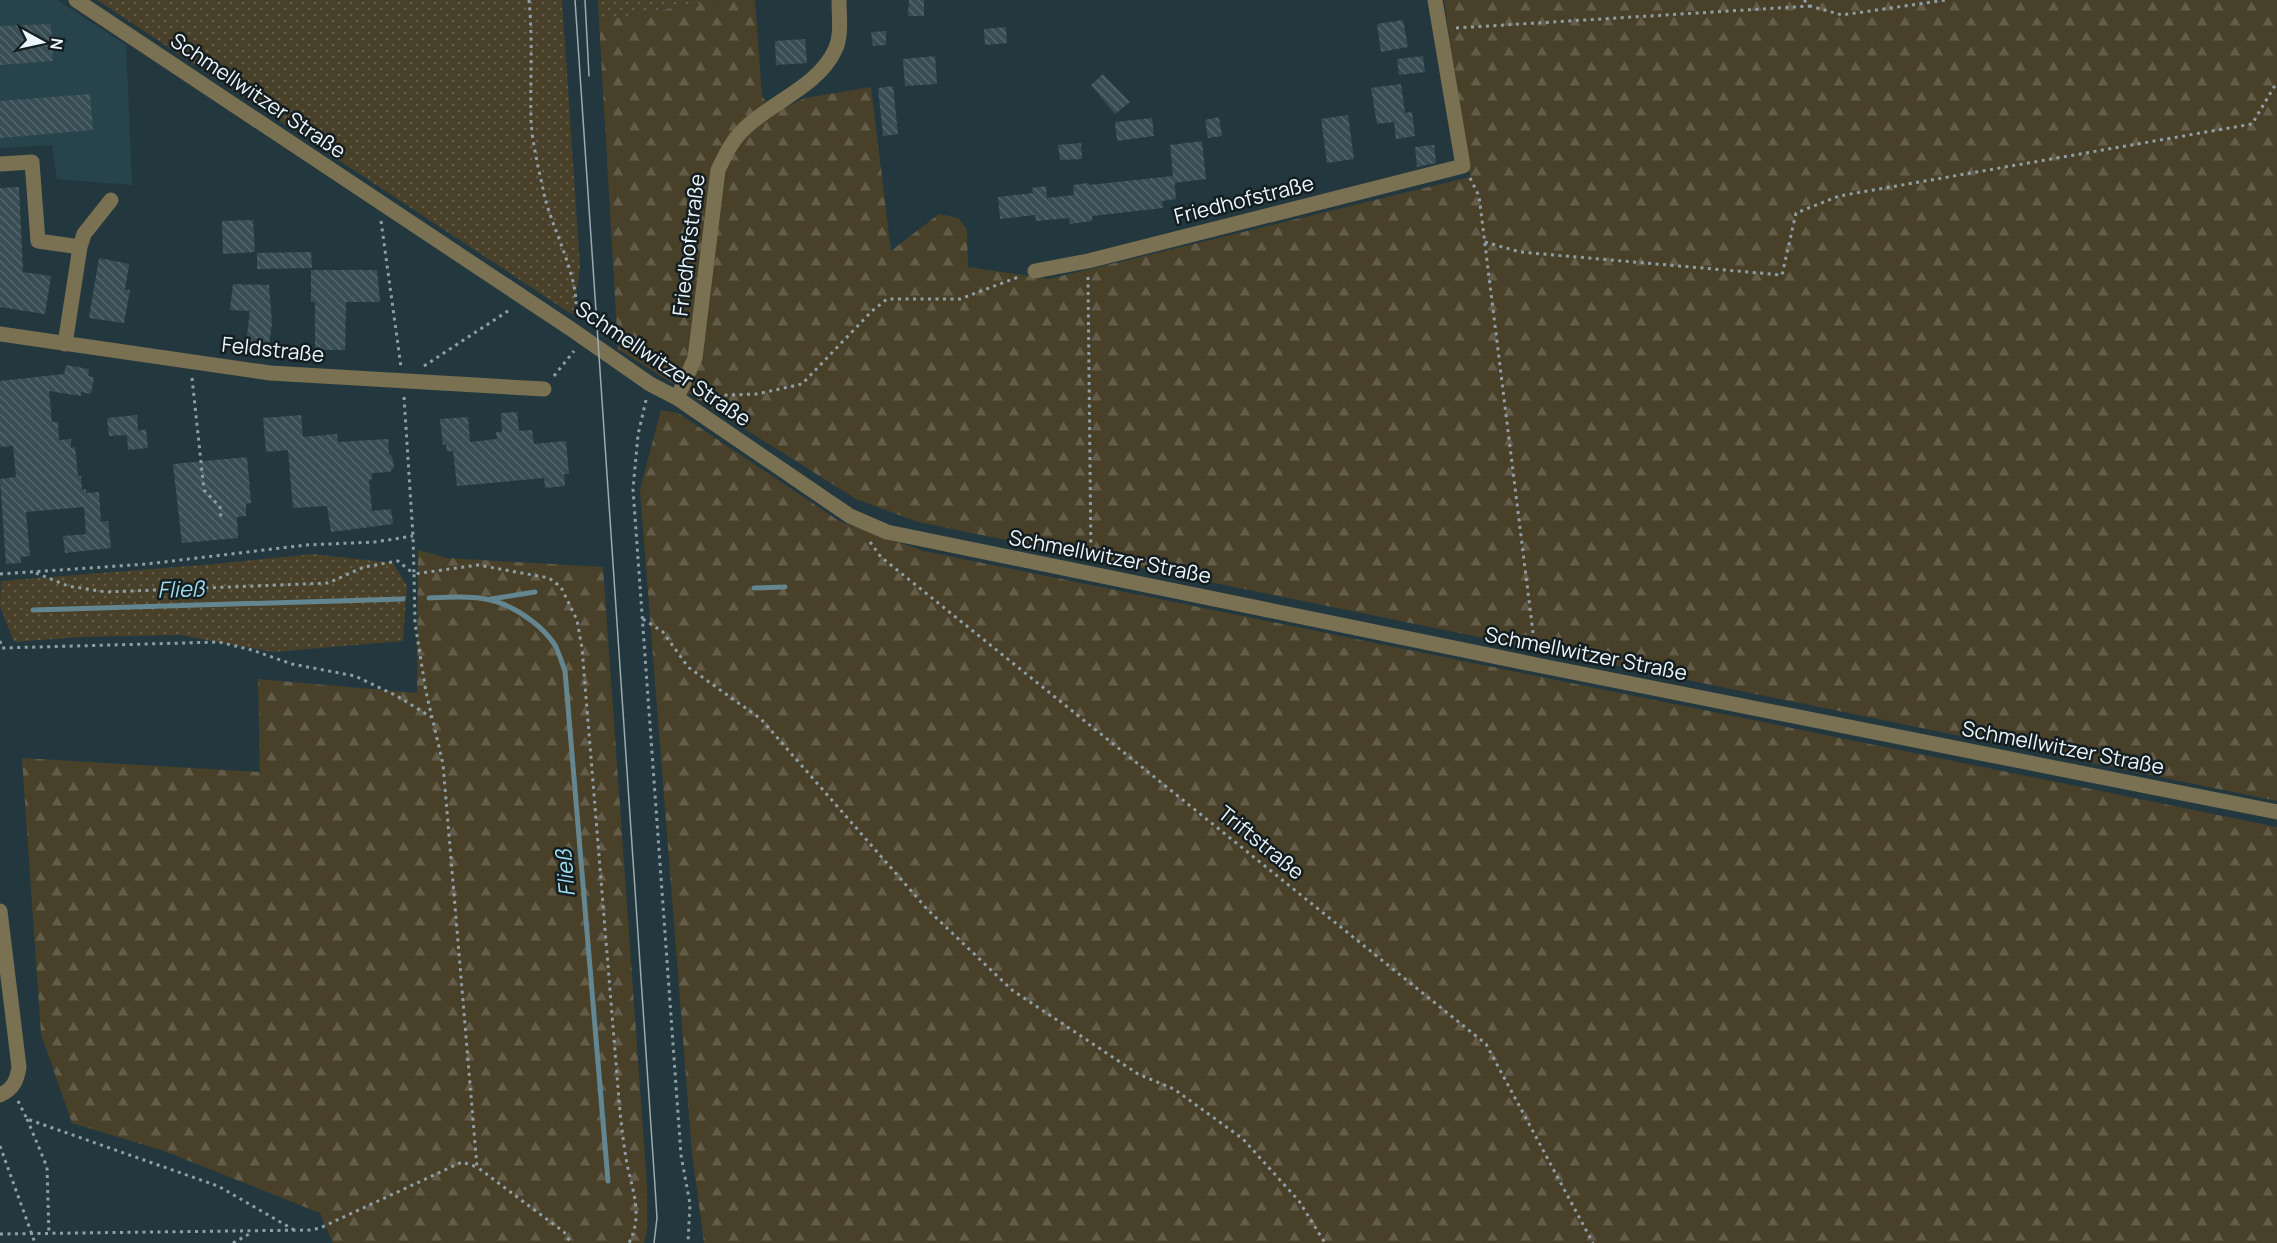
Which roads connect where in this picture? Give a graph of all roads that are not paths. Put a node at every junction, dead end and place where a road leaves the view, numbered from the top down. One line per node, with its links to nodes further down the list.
1 (76, 0): 11 (street, Schmellwitzer Straße)
2 (839, 0): 11 (street, Friedhofstraße)
3 (1435, 0): 7 (street, Friedhofstraße)
4 (0, 164): 6 (street)
5 (111, 200): 6 (street)
6 (80, 247): 9 (street)
7 (1035, 271)
8 (0, 334): 9 (street, Feldstraße)
9 (65, 344): 10 (street, Feldstraße)
10 (544, 389)
11 (677, 398): 12 (street, Schmellwitzer Straße)
12 (2277, 812)
13 (0, 911): 14 (street)
14 (6, 1092)

